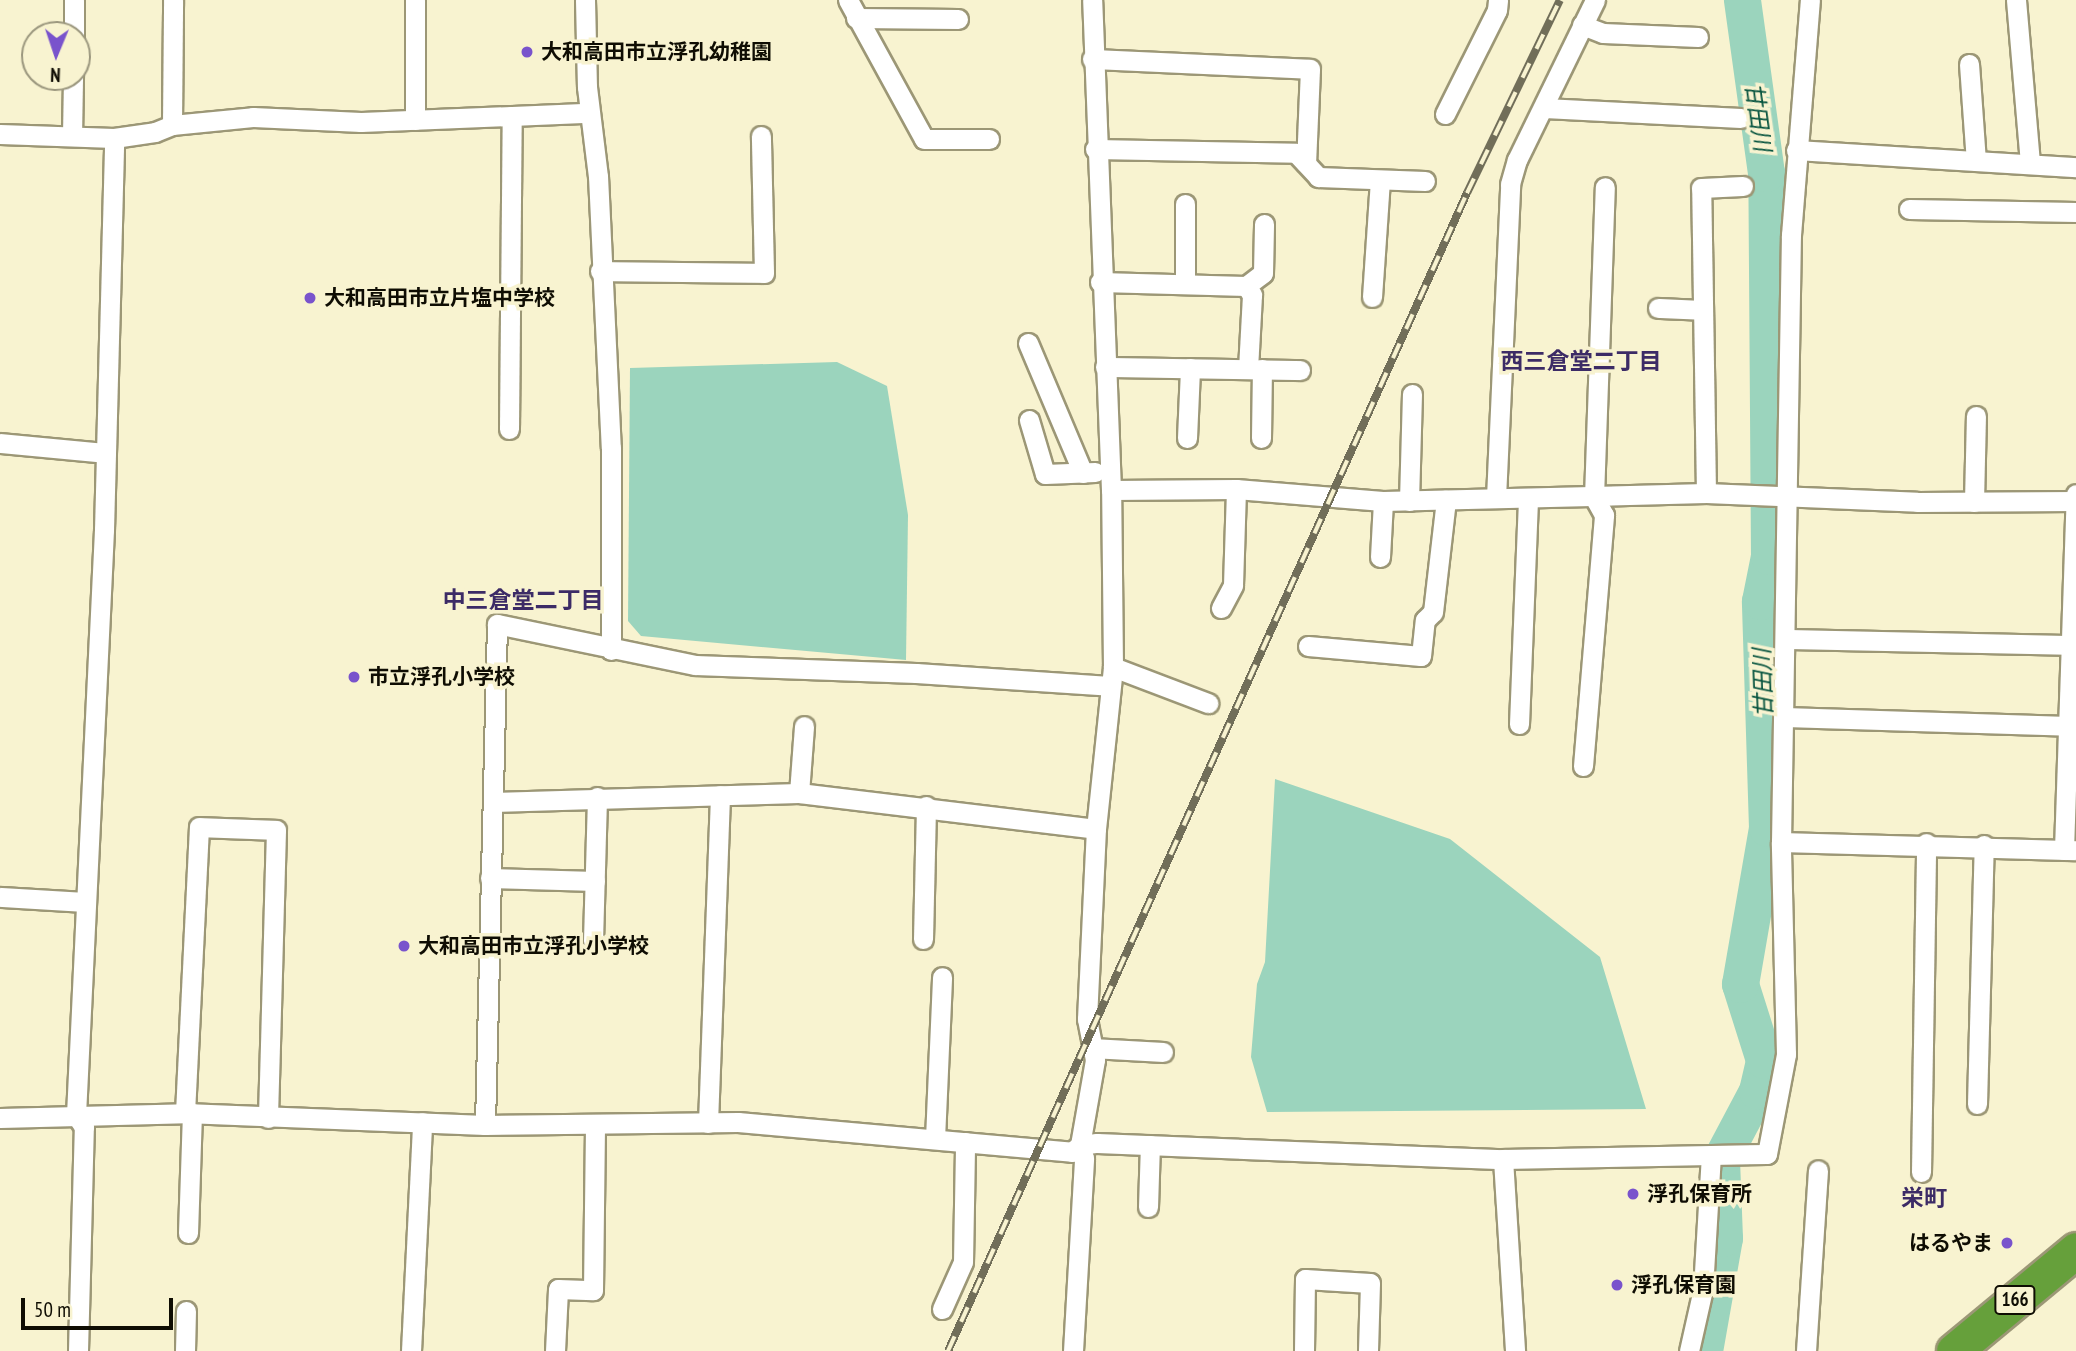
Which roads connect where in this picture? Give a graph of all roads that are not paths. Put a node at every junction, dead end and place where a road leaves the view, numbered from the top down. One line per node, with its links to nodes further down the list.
1 (74, 0): 13 (street)
2 (173, 0): 25 (street)
3 (415, 0): 24 (street)
4 (585, 0): 20 (street)
5 (848, 0): 11 (street)
6 (1092, 0): 16 (street)
7 (1498, 0): 21 (street)
8 (1595, 0): 14 (street)
9 (1810, 0): 32 (street)
10 (2016, 0): 34 (street)
11 (856, 18): 12 (street); 30 (street)
12 (958, 19)
13 (74, 21)
14 (1582, 25): 15 (street); 19 (street)
15 (1698, 37)
16 (1092, 59): 31 (street); 35 (street)
17 (1969, 64): 33 (street)
18 (73, 91): 27 (street)
19 (1544, 108): 23 (street); 71 (street)
20 (589, 113): 22 (street); 45 (street)
21 (1445, 114)
22 (512, 116): 24 (street); 60 (street)
23 (1741, 118)
24 (415, 120): 25 (street)
25 (172, 125): 29 (street)
26 (0, 134): 27 (street)
27 (72, 136): 29 (street)
28 (761, 136): 45 (street)
29 (114, 138): 64 (street)
30 (989, 139)
31 (1095, 149): 35 (street); 46 (street)
32 (1796, 150): 33 (street); 73 (street)
33 (1976, 162): 34 (street)
34 (2030, 162): 36 (street)
35 (1306, 163): 37 (street)
36 (2076, 167)
37 (1380, 180): 38 (street); 49 (street)
38 (1425, 181)
39 (1743, 186): 51 (street)
40 (1605, 187): 70 (street)
41 (1185, 204): 47 (street)
42 (1909, 209): 43 (street)
43 (2076, 212)
44 (1264, 224): 48 (street)
45 (600, 271): 84 (street)
46 (1100, 282): 47 (street); 53 (street)
47 (1185, 284): 48 (street)
48 (1247, 286): 55 (street)
49 (1371, 297)
50 (1658, 308): 51 (street)
51 (1703, 310): 68 (street)
52 (1028, 344): 65 (street)
53 (1105, 367): 54 (street); 66 (street)
54 (1190, 368): 55 (street); 61 (street)
55 (1255, 369): 56 (street); 62 (street)
56 (1300, 370)
57 (1412, 394): 76 (street)
58 (1976, 416): 78 (street)
59 (1029, 420): 65 (street)
60 (509, 429)
61 (1187, 438)
62 (1261, 438)
63 (0, 443): 64 (street)
64 (106, 453): 105 (street)
65 (1083, 473): 66 (street)
66 (1110, 481): 67 (street); 85 (street)
67 (1236, 489): 75 (street); 80 (street)
68 (1706, 493): 70 (street); 73 (street)
69 (2076, 494): 77 (street)
70 (1594, 497): 72 (street); 91 (street)
71 (1496, 498): 72 (street); 74 (street)
72 (1528, 498): 88 (street)
73 (1789, 498): 78 (street); 81 (street)
74 (1446, 500): 76 (street); 83 (street)
75 (1383, 501): 76 (street); 79 (street)
76 (1409, 501)
77 (2076, 501): 78 (street); 82 (street)
78 (1974, 502)
79 (1380, 557)
80 (1221, 608)
81 (1786, 639): 82 (street); 87 (street)
82 (2069, 645): 90 (street)
83 (1308, 646)
84 (611, 650): 85 (street); 95 (street)
85 (1111, 677): 86 (street); 97 (street)
86 (1208, 703)
87 (1786, 717): 90 (street); 98 (street)
88 (1519, 723)
89 (804, 726): 92 (street)
90 (2067, 726): 101 (street)
91 (1583, 766)
92 (799, 793): 93 (street); 96 (street)
93 (720, 794): 94 (street); 117 (street)
94 (597, 797): 95 (street); 103 (street)
95 (493, 802): 102 (street)
96 (926, 806): 97 (street); 106 (street)
97 (1096, 829): 109 (street)
98 (1781, 842): 99 (street); 124 (street)
99 (1926, 844): 100 (street); 127 (street)
100 (1984, 845): 101 (street); 111 (street)
101 (2070, 850)
102 (490, 878): 103 (street); 119 (street)
103 (595, 881): 107 (street)
104 (0, 897): 105 (street)
105 (84, 902): 113 (street)
106 (923, 939)
107 (593, 941)
108 (942, 977): 120 (street)
109 (1092, 1048): 110 (street); 122 (street)
110 (1163, 1052)
111 (1977, 1104)
112 (189, 1113): 113 (street); 115 (street); 115 (street); 129 (street)
113 (76, 1115): 114 (street); 133 (street)
114 (0, 1118)
115 (268, 1118): 116 (street)
116 (422, 1122): 119 (street); 135 (street)
117 (708, 1123): 118 (street); 120 (street)
118 (595, 1124): 119 (street); 136 (street)
119 (485, 1125)
120 (935, 1139): 121 (street)
121 (965, 1142): 122 (street); 131 (street)
122 (1080, 1145): 123 (street); 137 (street)
123 (1150, 1145): 125 (street); 128 (street)
124 (1711, 1155): 125 (street); 141 (street)
125 (1503, 1159): 140 (street)
126 (1818, 1170): 142 (street)
127 (1921, 1171)
128 (1148, 1207)
129 (188, 1233)
130 (2076, 1250): 143 (highway, 166)
131 (942, 1309)
132 (186, 1311): 134 (street)
133 (78, 1351)
134 (185, 1351)
135 (411, 1351)
136 (555, 1351)
137 (1073, 1351)
138 (1304, 1351): 139 (street)
139 (1368, 1351)
140 (1515, 1351)
141 (1689, 1351)
142 (1806, 1351)
143 (1954, 1351)

